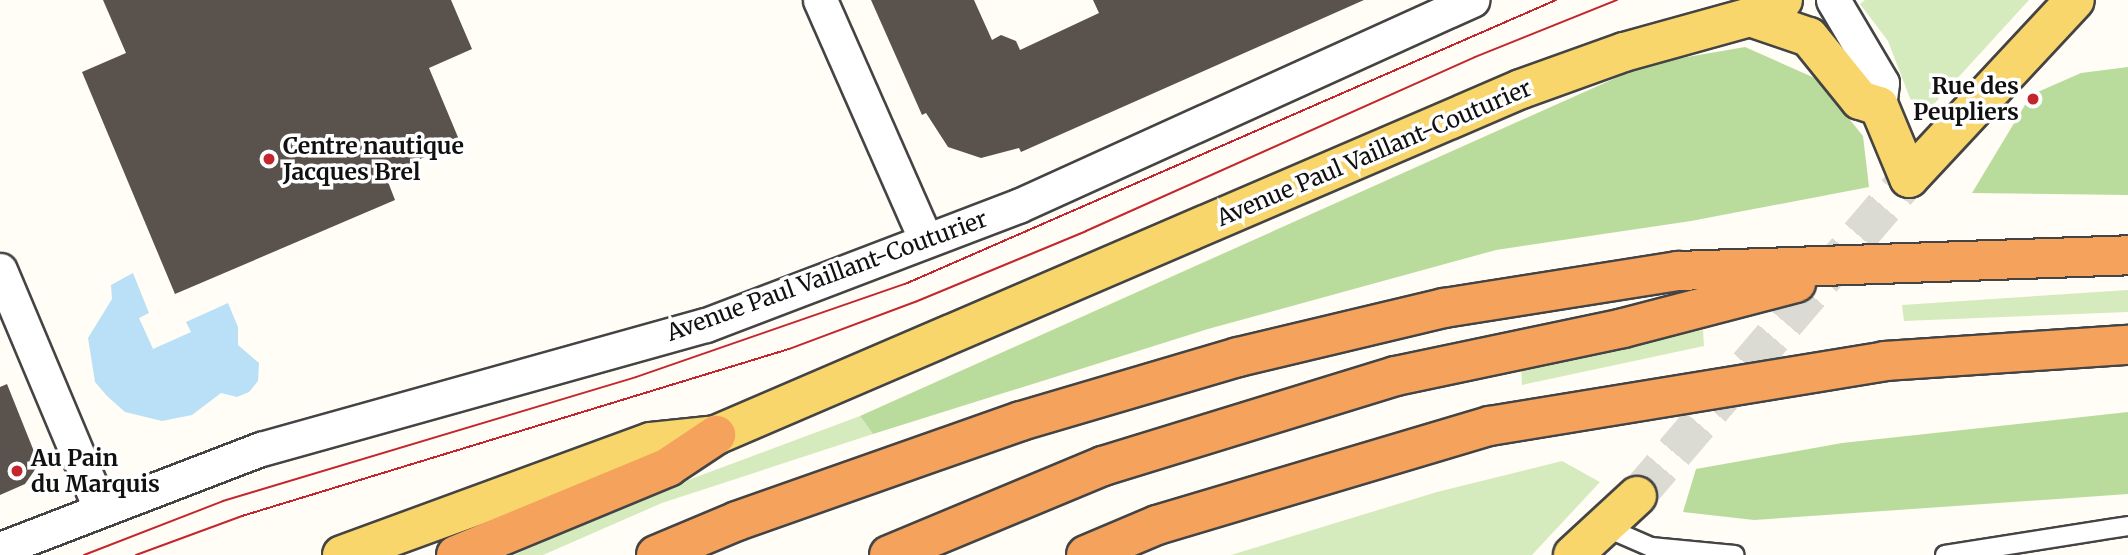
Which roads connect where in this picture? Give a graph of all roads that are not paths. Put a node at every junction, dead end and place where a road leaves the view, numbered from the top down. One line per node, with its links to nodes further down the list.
1 (820, 0): 8 (street)
2 (1473, 0): 8 (street, Avenue Paul Vaillant-Couturier)
3 (1783, 0): 6 (main road, Avenue Paul Vaillant-Couturier)
4 (1833, 0): 7 (street)
5 (2075, 0): 7 (main road)
6 (1750, 17): 7 (main road); 13 (main road, Avenue Paul Vaillant-Couturier)
7 (1879, 106)
8 (926, 240): 15 (street, Avenue Paul Vaillant-Couturier)
9 (2128, 255): 10 (highway)
10 (1865, 265): 21 (highway); 22 (highway)
11 (0, 270): 15 (street)
12 (2128, 345): 23 (highway)
13 (716, 435): 19 (main road, Avenue Paul Vaillant-Couturier); 20 (highway)
14 (1637, 496): 17 (main road)
15 (100, 508): 18 (street, Avenue Paul Vaillant-Couturier)
16 (2128, 526): 26 (lane)
17 (1605, 527): 24 (main road); 25 (lane)
18 (0, 549)
19 (342, 555)
20 (456, 555)
21 (656, 555)
22 (889, 555)
23 (1086, 555)
24 (1573, 555)
25 (1735, 555)
26 (1945, 555)

